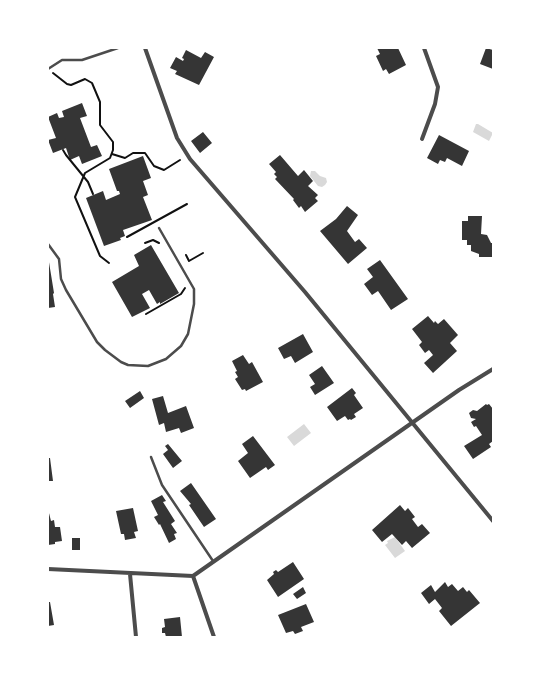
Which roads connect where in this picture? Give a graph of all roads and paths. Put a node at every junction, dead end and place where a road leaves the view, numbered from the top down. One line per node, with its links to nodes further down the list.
1 (118, 48): 4 (lane)
2 (145, 48): 22 (street)
3 (424, 48): 6 (street)
4 (48, 69)
5 (53, 72): 8 (path)
6 (422, 139)
7 (63, 150): 10 (path)
8 (112, 154): 9 (path); 10 (path)
9 (180, 160)
10 (83, 176): 11 (path); 18 (path)
11 (93, 194)
12 (159, 228): 14 (lane)
13 (145, 243): 15 (path)
14 (48, 244)
15 (161, 246)
16 (203, 254): 17 (path)
17 (186, 255)
18 (109, 263)
19 (184, 287): 20 (path)
20 (146, 314)
21 (493, 369): 22 (street)
22 (411, 424): 24 (street); 25 (street)
23 (151, 457): 25 (lane)
24 (493, 521)
25 (213, 561): 28 (street)
26 (48, 569): 27 (street)
27 (130, 574): 28 (street); 29 (street)
28 (193, 576): 30 (street)
29 (136, 637)
30 (214, 637)

